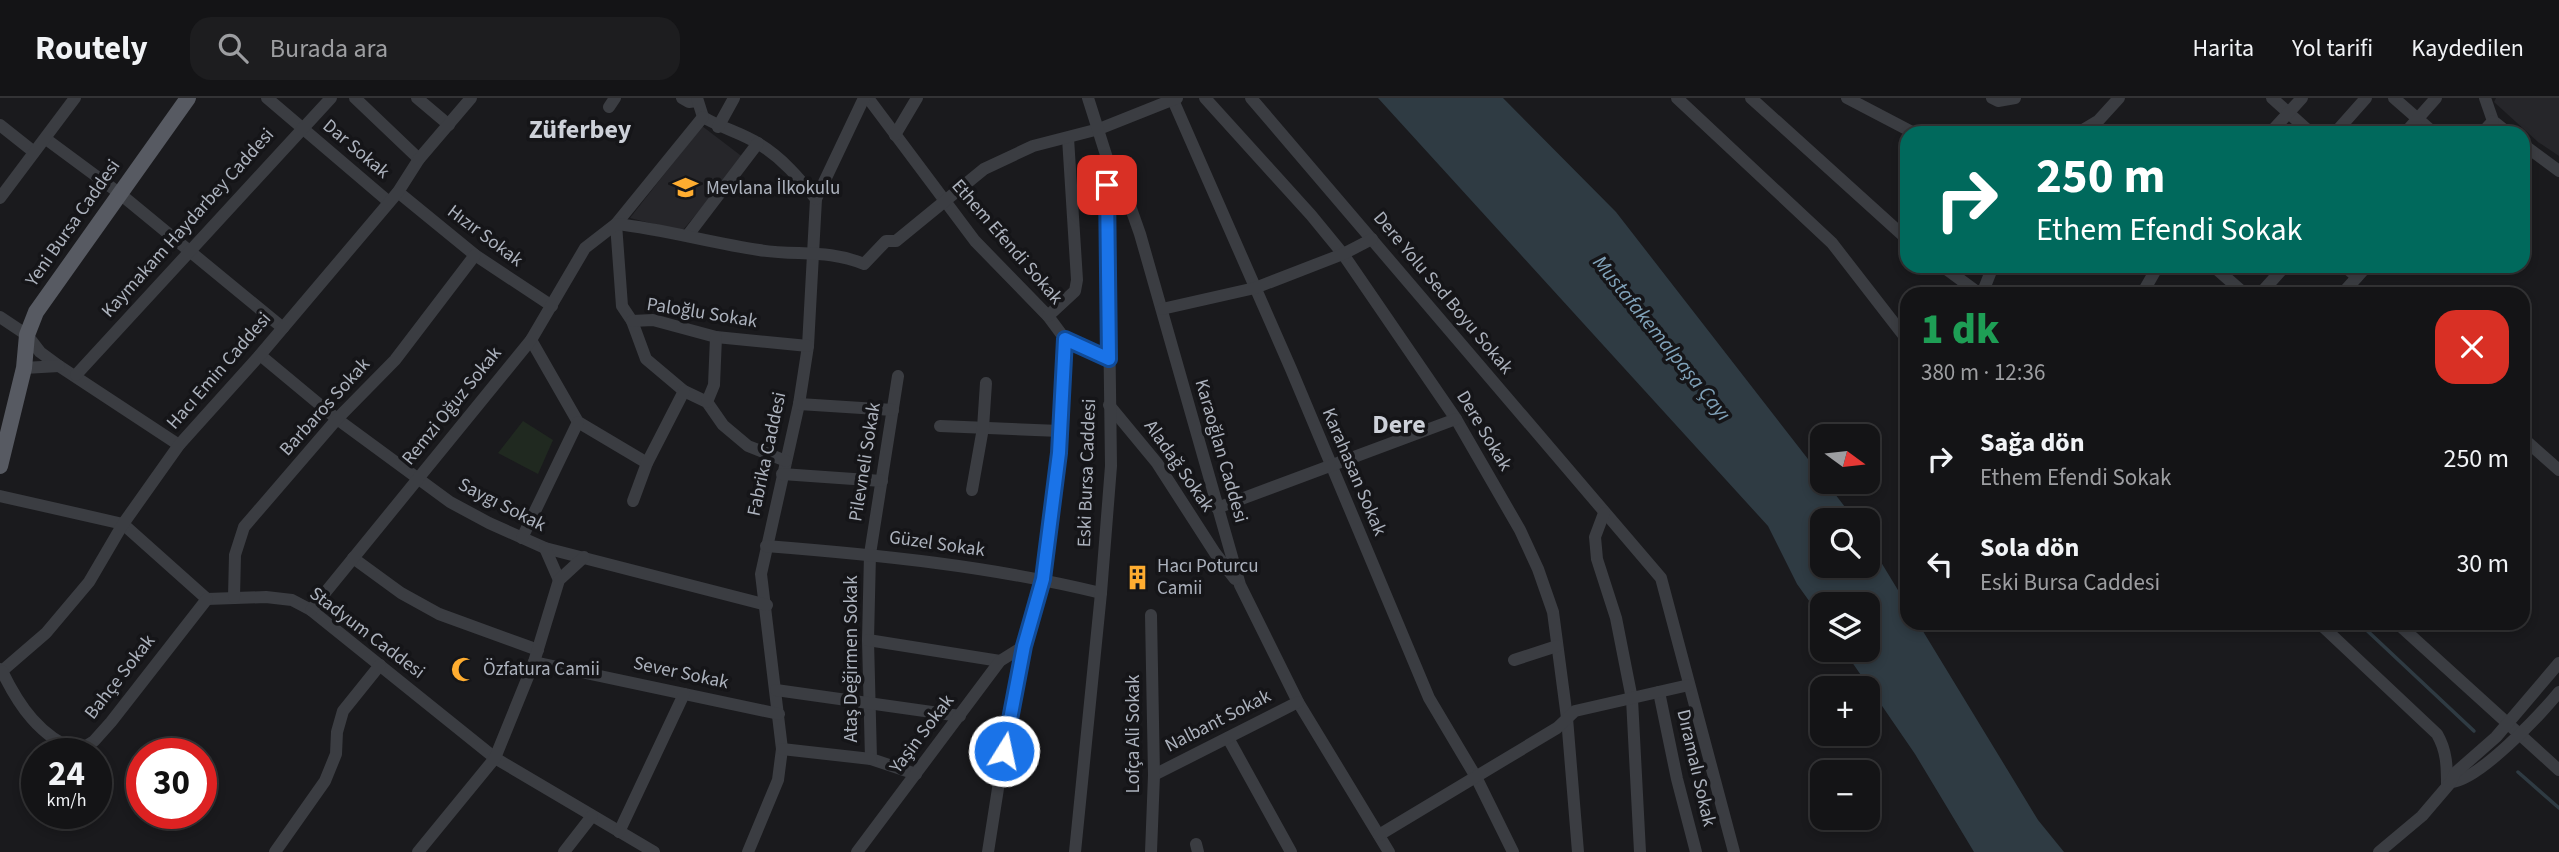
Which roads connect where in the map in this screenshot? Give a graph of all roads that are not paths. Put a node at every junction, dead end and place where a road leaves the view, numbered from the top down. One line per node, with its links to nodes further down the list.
1 (75, 98): 49 (street)
2 (188, 98): 56 (main road, Yeni Bursa Caddesi)
3 (267, 98): 45 (street, Dar Sokak)
4 (331, 98): 45 (street, Kaymakam Haydarbey Caddesi)
5 (355, 98): 54 (street)
6 (417, 98): 34 (street)
7 (471, 98): 34 (street, Hacı Emin Caddesi)
8 (682, 98): 27 (street)
9 (734, 98): 44 (street)
10 (866, 98): 47 (street, Ethem Efendi Sokak); 59 (street)
11 (917, 98): 47 (street)
12 (1087, 98): 46 (street, Eski Bursa Caddesi)
13 (1205, 98): 67 (street, Dere Sokak)
14 (1251, 98): 64 (street, Dere Yolu Sed Boyu Sokak)
15 (1677, 98): 82 (street)
16 (1751, 98): 62 (street)
17 (1847, 98): 35 (street)
18 (1992, 98): 19 (street)
19 (2015, 98)
20 (2119, 98): 36 (street)
21 (2272, 98): 29 (street)
22 (2302, 98): 29 (street)
23 (2366, 98): 39 (street)
24 (2394, 98): 31 (street)
25 (2436, 98): 31 (street)
26 (2485, 98): 32 (street)
27 (697, 99): 30 (street)
28 (1175, 99): 46 (street); 75 (street, Karahasan Sokak)
29 (2288, 113): 37 (street); 38 (street)
30 (703, 117): 44 (street); 61 (street, Remzi Oğuz Sokak)
31 (2417, 119): 40 (street); 41 (street)
32 (2493, 121): 42 (street); 43 (street)
33 (0, 125): 52 (street)
34 (449, 125): 54 (street, Hacı Emin Caddesi)
35 (1901, 126)
36 (2090, 126)
37 (2276, 126)
38 (2303, 126)
39 (2341, 126)
40 (2411, 126)
41 (2426, 126)
42 (2488, 126)
43 (2499, 126)
44 (718, 127): 50 (street)
45 (301, 128): 57 (street, Dar Sokak); 65 (street, Kaymakam Haydarbey Caddesi)
46 (1099, 129): 48 (street); 53 (street, Eski Bursa Caddesi)
47 (895, 135): 60 (street, Ethem Efendi Sokak)
48 (1068, 138): 60 (street); 78 (street)
49 (46, 139): 52 (street); 56 (street)
50 (758, 143): 59 (street); 63 (street)
51 (2530, 149): 55 (street)
52 (34, 152): 58 (street)
53 (1107, 158): 77 (street, Karaoğlan Caddesi); 89 (street, Eski Bursa Caddesi)
54 (418, 159): 57 (street, Hacı Emin Caddesi)
55 (2559, 171)
56 (119, 193): 65 (street); 83 (main road, Yeni Bursa Caddesi)
57 (394, 197): 68 (street, Hızır Sokak); 81 (street, Hacı Emin Caddesi)
58 (0, 198)
59 (816, 199): 66 (street, Fabrika Caddesi)
60 (944, 201): 66 (street); 78 (street, Ethem Efendi Sokak)
61 (616, 224): 63 (street); 76 (street, Remzi Oğuz Sokak); 79 (street)
62 (1900, 233)
63 (688, 235): 66 (street)
64 (1372, 239): 67 (street); 120 (street, Dere Yolu Sed Boyu Sokak)
65 (191, 251): 81 (street); 92 (street, Kaymakam Haydarbey Caddesi)
66 (812, 254): 87 (street, Fabrika Caddesi)
67 (1343, 254): 75 (street); 101 (street, Dere Sokak)
68 (475, 255): 76 (street, Hızır Sokak); 100 (street, Barbaros Sokak)
69 (1952, 273): 72 (street)
70 (2222, 273): 73 (street)
71 (2279, 273): 74 (street)
72 (1971, 287)
73 (2237, 287)
74 (2266, 287)
75 (1255, 288): 77 (street); 110 (street, Karahasan Sokak)
76 (552, 306): 86 (street, Remzi Oğuz Sokak)
77 (1162, 309): 119 (street, Karaoğlan Caddesi)
78 (1048, 316): 85 (street, Ethem Efendi Sokak)
79 (632, 321): 84 (street, Paloğlu Sokak); 95 (street)
80 (3, 324): 83 (street)
81 (283, 328): 88 (street, Hacı Emin Caddesi)
82 (1900, 330)
83 (27, 335): 90 (street); 91 (main road, Yeni Bursa Caddesi)
84 (716, 337): 87 (street, Paloğlu Sokak); 96 (street)
85 (1065, 339): 89 (street, Ethem Efendi Sokak); 105 (street)
86 (531, 340): 102 (street); 114 (street, Remzi Oğuz Sokak)
87 (808, 346): 97 (street, Fabrika Caddesi)
88 (260, 355): 100 (street, Saygı Sokak); 107 (street, Hacı Emin Caddesi)
89 (1109, 359): 98 (street, Eski Bursa Caddesi)
90 (59, 366): 91 (street); 92 (street)
91 (24, 368): 111 (main road, Yeni Bursa Caddesi)
92 (76, 375): 107 (street)
93 (898, 376): 99 (street, Pilevneli Sokak)
94 (986, 383): 104 (street)
95 (684, 391): 96 (street); 109 (street)
96 (706, 402): 108 (street)
97 (799, 404): 99 (street); 108 (street, Fabrika Caddesi)
98 (1109, 405): 130 (street, Aladağ Sokak); 131 (street, Eski Bursa Caddesi)
99 (893, 410): 115 (street, Pilevneli Sokak)
100 (337, 419): 114 (street, Saygı Sokak); 132 (street, Barbaros Sokak)
101 (1456, 419): 110 (street); 141 (street, Dere Sokak)
102 (578, 422): 109 (street); 122 (street)
103 (940, 426): 104 (street)
104 (983, 428): 105 (street); 116 (street)
105 (1060, 431): 128 (street)
106 (2530, 444): 112 (street)
107 (179, 445): 121 (street, Hacı Emin Caddesi)
108 (786, 461): 113 (street, Fabrika Caddesi)
109 (647, 463): 118 (street)
110 (1330, 464): 119 (street); 168 (street, Karahasan Sokak)
111 (0, 466)
112 (2559, 470)
113 (782, 474): 115 (street); 123 (street, Fabrika Caddesi)
114 (418, 478): 122 (street, Saygı Sokak); 127 (street, Remzi Oğuz Sokak)
115 (882, 481): 125 (street, Pilevneli Sokak)
116 (972, 491)
117 (0, 496): 121 (street)
118 (633, 501)
119 (1217, 508): 130 (street, Karaoğlan Caddesi)
120 (1604, 513): 148 (street, Dere Yolu Sed Boyu Sokak); 153 (street)
121 (123, 524): 133 (street); 147 (street, Hacı Emin Caddesi)
122 (522, 538): 124 (street, Saygı Sokak)
123 (766, 546): 125 (street, Güzel Sokak); 134 (street, Fabrika Caddesi)
124 (544, 548): 126 (street, Saygı Sokak); 129 (street)
125 (870, 554): 128 (street, Güzel Sokak); 139 (street, Ataş Değirmen Sokak)
126 (584, 557): 129 (street); 134 (street, Saygı Sokak)
127 (354, 558): 135 (street, Remzi Oğuz Sokak); 142 (street, Sever Sokak)
128 (1043, 579): 131 (street, Güzel Sokak); 140 (street)
129 (559, 580): 142 (street)
130 (1240, 585): 154 (street, Karaoğlan Caddesi)
131 (1101, 593): 180 (street, Eski Bursa Caddesi)
132 (234, 597): 133 (street, Stadyum Caddesi); 135 (street, Stadyum Caddesi)
133 (206, 599): 147 (street, Bahçe Sokak)
134 (766, 605): 149 (street, Fabrika Caddesi)
135 (311, 610): 146 (street, Stadyum Caddesi)
136 (1151, 615): 167 (street, Lofça Ali Sokak)
137 (2326, 630): 169 (street)
138 (2405, 630): 159 (street)
139 (867, 640): 144 (street); 155 (street, Ataş Değirmen Sokak)
140 (1024, 646): 144 (street, Yaşin Sokak); 179 (street)
141 (1557, 646): 143 (street); 158 (street, Dere Sokak)
142 (536, 656): 152 (street, Sever Sokak); 163 (street)
143 (1514, 660)
144 (1000, 661): 157 (street, Yaşin Sokak)
145 (2559, 663): 159 (street)
146 (380, 665): 163 (street, Stadyum Caddesi); 173 (street)
147 (1, 670)
148 (1689, 685): 150 (street); 188 (street, Dere Yolu Sed Boyu Sokak)
149 (776, 690): 155 (street); 156 (street, Fabrika Caddesi)
150 (1660, 692): 153 (street); 187 (street, Dıramalı Sokak)
151 (2559, 692): 160 (street)
152 (684, 694): 156 (street, Sever Sokak); 171 (street)
153 (1632, 699): 158 (street); 186 (street)
154 (1298, 702): 161 (street, Nalbant Sokak); 172 (street, Karaoğlan Caddesi)
155 (870, 703): 157 (street); 164 (street, Ataş Değirmen Sokak)
156 (779, 714): 162 (street, Fabrika Caddesi)
157 (960, 716): 166 (street, Yaşin Sokak)
158 (1567, 718): 168 (street); 185 (street, Dere Sokak)
159 (2508, 723): 160 (street); 169 (street)
160 (2520, 734): 165 (street); 169 (street)
161 (1228, 738): 167 (street, Nalbant Sokak); 182 (street)
162 (782, 749): 164 (street); 177 (street, Fabrika Caddesi)
163 (495, 758): 170 (street, Stadyum Caddesi); 174 (street)
164 (871, 759): 166 (street, Ataş Değirmen Sokak)
165 (2559, 770)
166 (916, 774): 178 (street, Yaşin Sokak)
167 (1154, 775): 181 (street, Lofça Ali Sokak)
168 (1476, 777): 172 (street); 184 (street, Karahasan Sokak)
169 (2449, 784): 189 (street)
170 (593, 816): 171 (street, Stadyum Caddesi); 175 (street)
171 (619, 832): 176 (street, Stadyum Caddesi)
172 (1380, 835): 183 (street, Karaoğlan Caddesi)
173 (275, 852)
174 (418, 852)
175 (564, 852)
176 (654, 852)
177 (748, 852)
178 (857, 852)
179 (988, 852)
180 (1075, 852)
181 (1151, 852)
182 (1291, 852)
183 (1389, 852)
184 (1513, 852)
185 (1578, 852)
186 (1640, 852)
187 (1696, 852)
188 (1734, 852)
189 (2379, 852)

